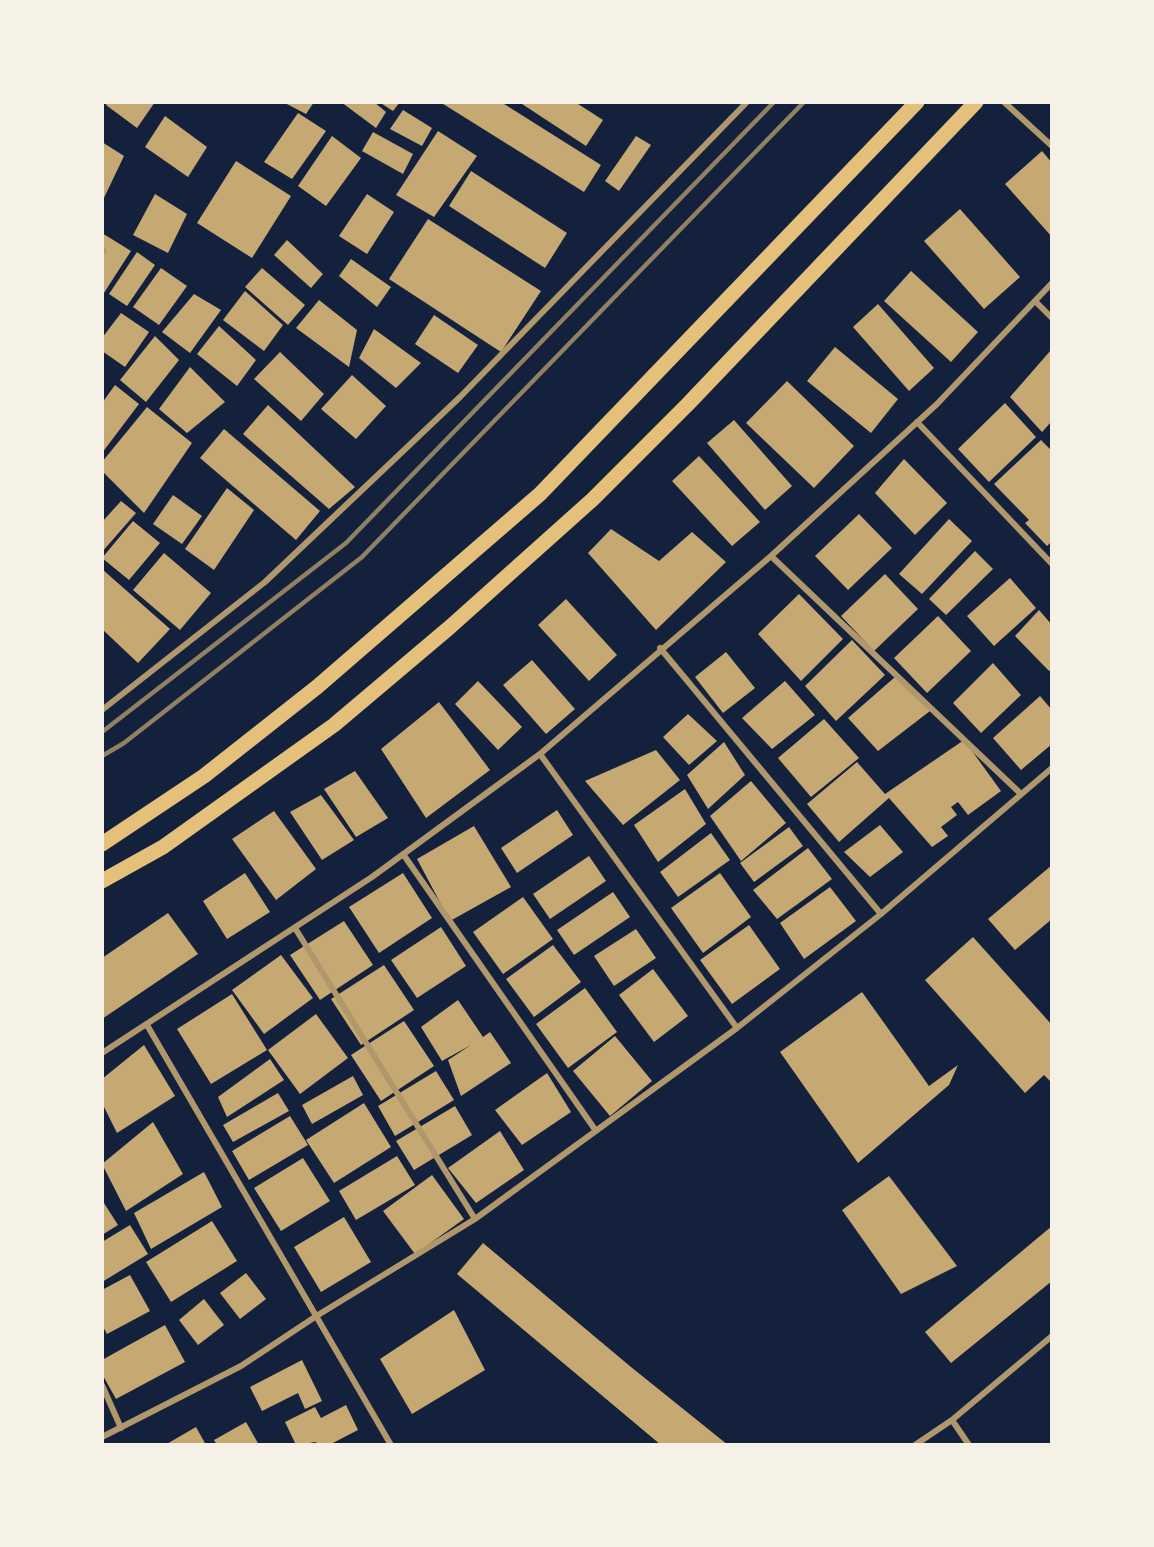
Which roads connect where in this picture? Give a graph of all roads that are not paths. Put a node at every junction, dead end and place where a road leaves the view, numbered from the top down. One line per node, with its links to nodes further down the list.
1 (747, 102): 13 (street)
2 (917, 102): 17 (main road)
3 (976, 102): 19 (main road)
4 (1004, 102): 5 (street)
5 (1052, 146)
6 (1052, 283): 7 (street)
7 (1035, 301): 8 (street); 9 (street)
8 (1052, 318)
9 (917, 422): 10 (street); 11 (street)
10 (771, 556): 12 (street); 16 (street)
11 (1052, 564)
12 (660, 648): 14 (street); 20 (street)
13 (102, 710)
14 (540, 754): 18 (street); 23 (street)
15 (1052, 768): 16 (street)
16 (1021, 794): 20 (street)
17 (102, 844)
18 (403, 854): 21 (street); 25 (street)
19 (102, 881)
20 (881, 914): 23 (street)
21 (295, 928): 22 (street); 26 (street)
22 (147, 1025): 24 (street); 27 (street)
23 (737, 1028): 25 (street)
24 (102, 1053)
25 (596, 1131): 26 (street)
26 (475, 1219): 27 (street)
27 (318, 1316): 31 (street); 33 (street)
28 (1052, 1336): 30 (street)
29 (102, 1385): 31 (street)
30 (952, 1420): 34 (street); 35 (street)
31 (121, 1428): 32 (street)
32 (102, 1437)
33 (391, 1445)
34 (915, 1445)
35 (969, 1445)

